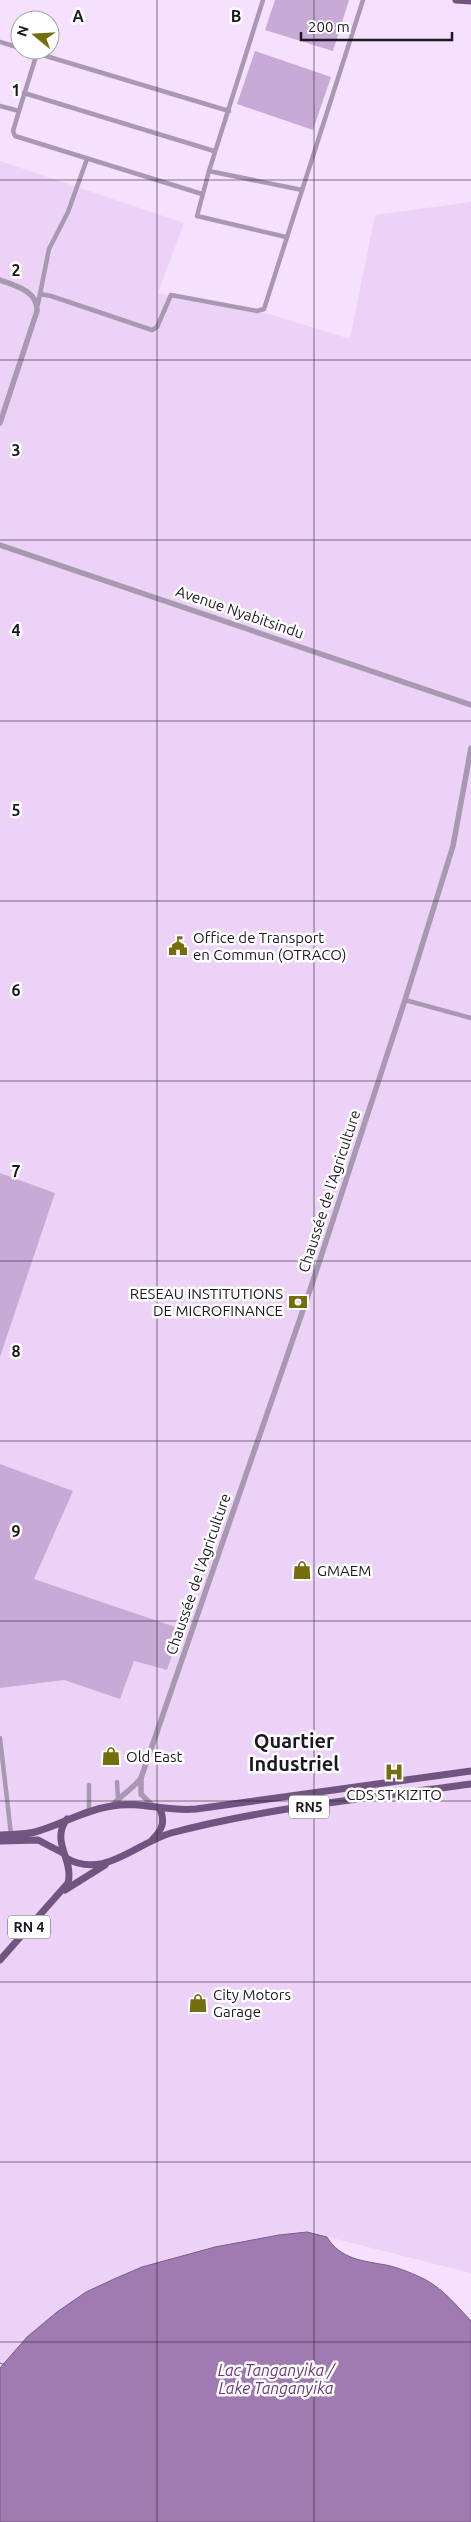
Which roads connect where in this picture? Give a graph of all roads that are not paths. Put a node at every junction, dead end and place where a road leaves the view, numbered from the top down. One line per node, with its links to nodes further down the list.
1 (263, 0): 10 (street)
2 (363, 0): 14 (street)
3 (456, 0): 4 (main road)
4 (471, 1)
5 (35, 60): 7 (street)
6 (60, 60): 10 (street)
7 (24, 93): 9 (street); 11 (street)
8 (0, 106): 9 (street)
9 (18, 111): 12 (street)
10 (228, 111): 11 (street)
11 (214, 151): 13 (street)
12 (87, 159): 15 (street); 18 (street)
13 (209, 170): 14 (street); 15 (street)
14 (302, 190): 16 (street)
15 (202, 194): 16 (street)
16 (286, 237): 18 (street)
17 (0, 280): 19 (street)
18 (40, 294): 19 (street)
19 (38, 304): 20 (street)
20 (0, 423)
21 (0, 544): 22 (street, Avenue Nyabitsindu)
22 (471, 705)
23 (471, 748): 24 (street, Chaussée de l'Agriculture)
24 (405, 1000): 25 (street); 28 (street, Chaussée de l'Agriculture)
25 (471, 1018)
26 (0, 1738): 40 (street)
27 (471, 1771): 30 (main road, RN5)
28 (141, 1778): 34 (street, Chaussée de l'Agriculture); 36 (street)
29 (117, 1782): 34 (street)
30 (376, 1784): 33 (main road); 36 (main road, RN5)
31 (471, 1784): 33 (main road, RN5)
32 (89, 1785): 37 (street)
33 (378, 1797): 42 (main road, RN5)
34 (118, 1798): 35 (street, Chaussée de l'Agriculture)
35 (113, 1805): 36 (main road, RN5); 37 (main road, RN5)
36 (156, 1807): 42 (main road)
37 (89, 1810): 38 (main road, RN5)
38 (67, 1819): 40 (main road, RN5); 43 (main road)
39 (0, 1835): 40 (main road)
40 (15, 1836): 41 (main road); 43 (main road, RN5)
41 (0, 1841)
42 (150, 1842): 44 (main road, RN5)
43 (65, 1855): 44 (main road, RN5); 45 (main road, RN 4)
44 (105, 1864): 45 (main road, RN 4)
45 (59, 1894): 46 (main road, RN 4)
46 (0, 1960)

